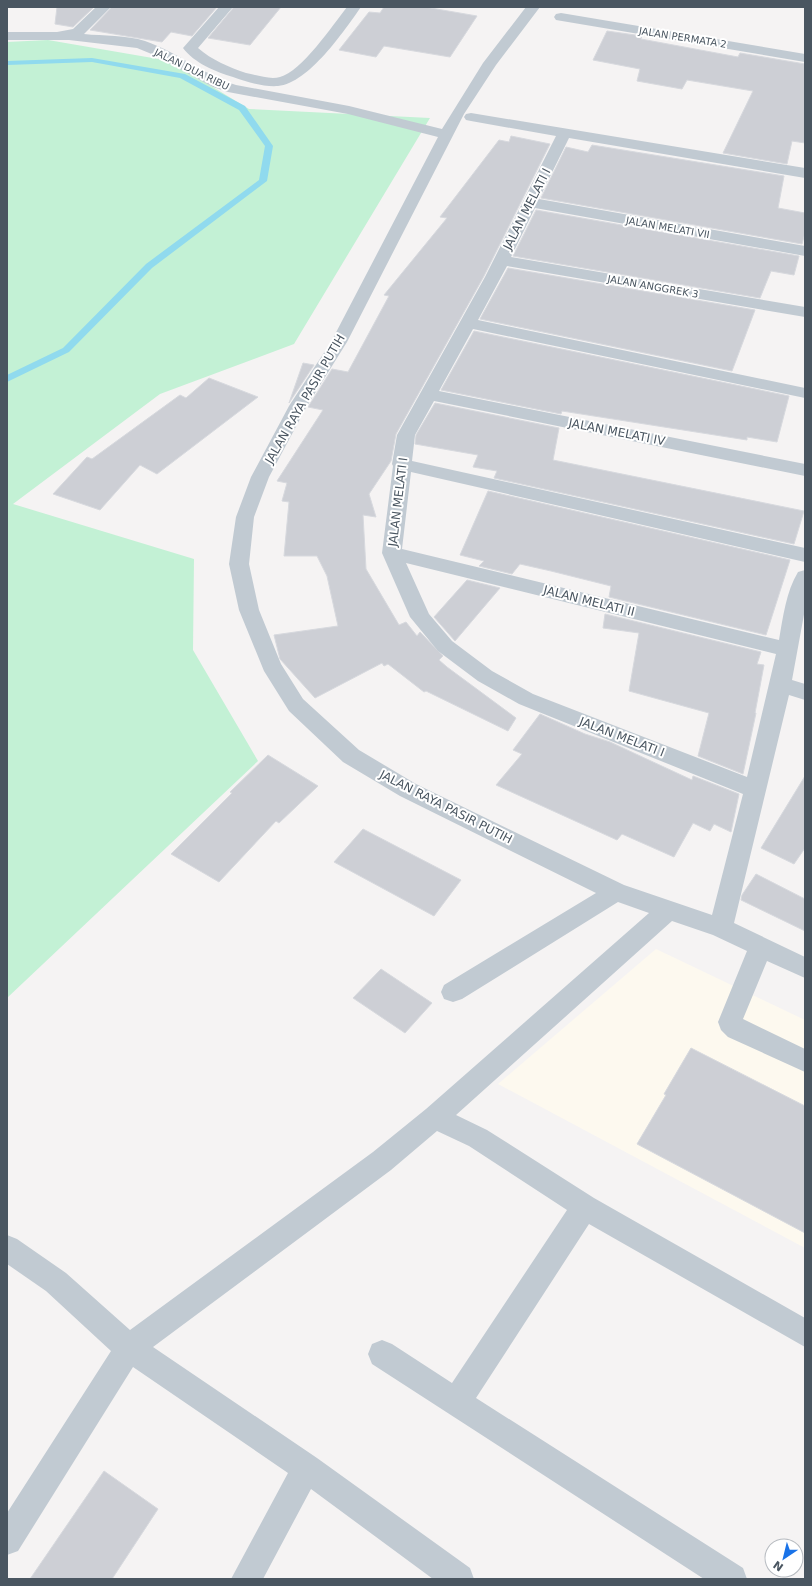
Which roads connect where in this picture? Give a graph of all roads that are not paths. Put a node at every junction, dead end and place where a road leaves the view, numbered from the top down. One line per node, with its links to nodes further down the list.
1 (104, 7): 6 (street)
2 (226, 7): 3 (street)
3 (354, 7)
4 (526, 9): 11 (street, JALAN RAYA PASIR PUTIH)
5 (561, 17): 8 (street, JALAN PERMATA 2)
6 (7, 33)
7 (7, 36): 11 (street, JALAN DUA RIBU)
8 (805, 58)
9 (471, 117): 10 (street)
10 (564, 134): 12 (street); 13 (street, JALAN MELATI I)
11 (446, 136): 29 (street, JALAN RAYA PASIR PUTIH)
12 (805, 173)
13 (530, 202): 14 (street, JALAN MELATI VII); 15 (street, JALAN MELATI I)
14 (805, 251)
15 (501, 260): 16 (street, JALAN ANGGREK 3); 17 (street, JALAN MELATI I)
16 (805, 312)
17 (468, 323): 18 (street); 19 (street, JALAN MELATI I)
18 (805, 393)
19 (428, 394): 20 (street, JALAN MELATI I); 21 (street, JALAN MELATI IV)
20 (401, 464): 22 (street, JALAN MELATI I); 23 (street)
21 (805, 470)
22 (392, 553): 25 (street, JALAN MELATI II); 28 (street, JALAN MELATI I)
23 (805, 555)
24 (805, 577): 25 (street)
25 (787, 649): 26 (street)
26 (781, 684): 27 (street); 28 (street)
27 (805, 692)
28 (756, 790): 31 (street)
29 (616, 892): 30 (street, JALAN RAYA PASIR PUTIH); 34 (street)
30 (669, 909): 31 (street, JALAN RAYA PASIR PUTIH); 36 (street)
31 (721, 928): 32 (street, JALAN RAYA PASIR PUTIH)
32 (761, 947): 33 (street, JALAN RAYA PASIR PUTIH); 35 (street)
33 (805, 968)
34 (453, 992)
35 (805, 1061)
36 (435, 1117): 37 (street); 40 (street)
37 (585, 1207): 39 (street); 42 (street)
38 (7, 1248): 40 (street)
39 (805, 1333)
40 (129, 1348): 43 (street); 44 (street)
41 (382, 1354): 42 (street)
42 (457, 1401): 47 (street)
43 (307, 1468): 45 (street); 46 (street)
44 (7, 1540)
45 (246, 1579)
46 (459, 1579)
47 (732, 1579)

